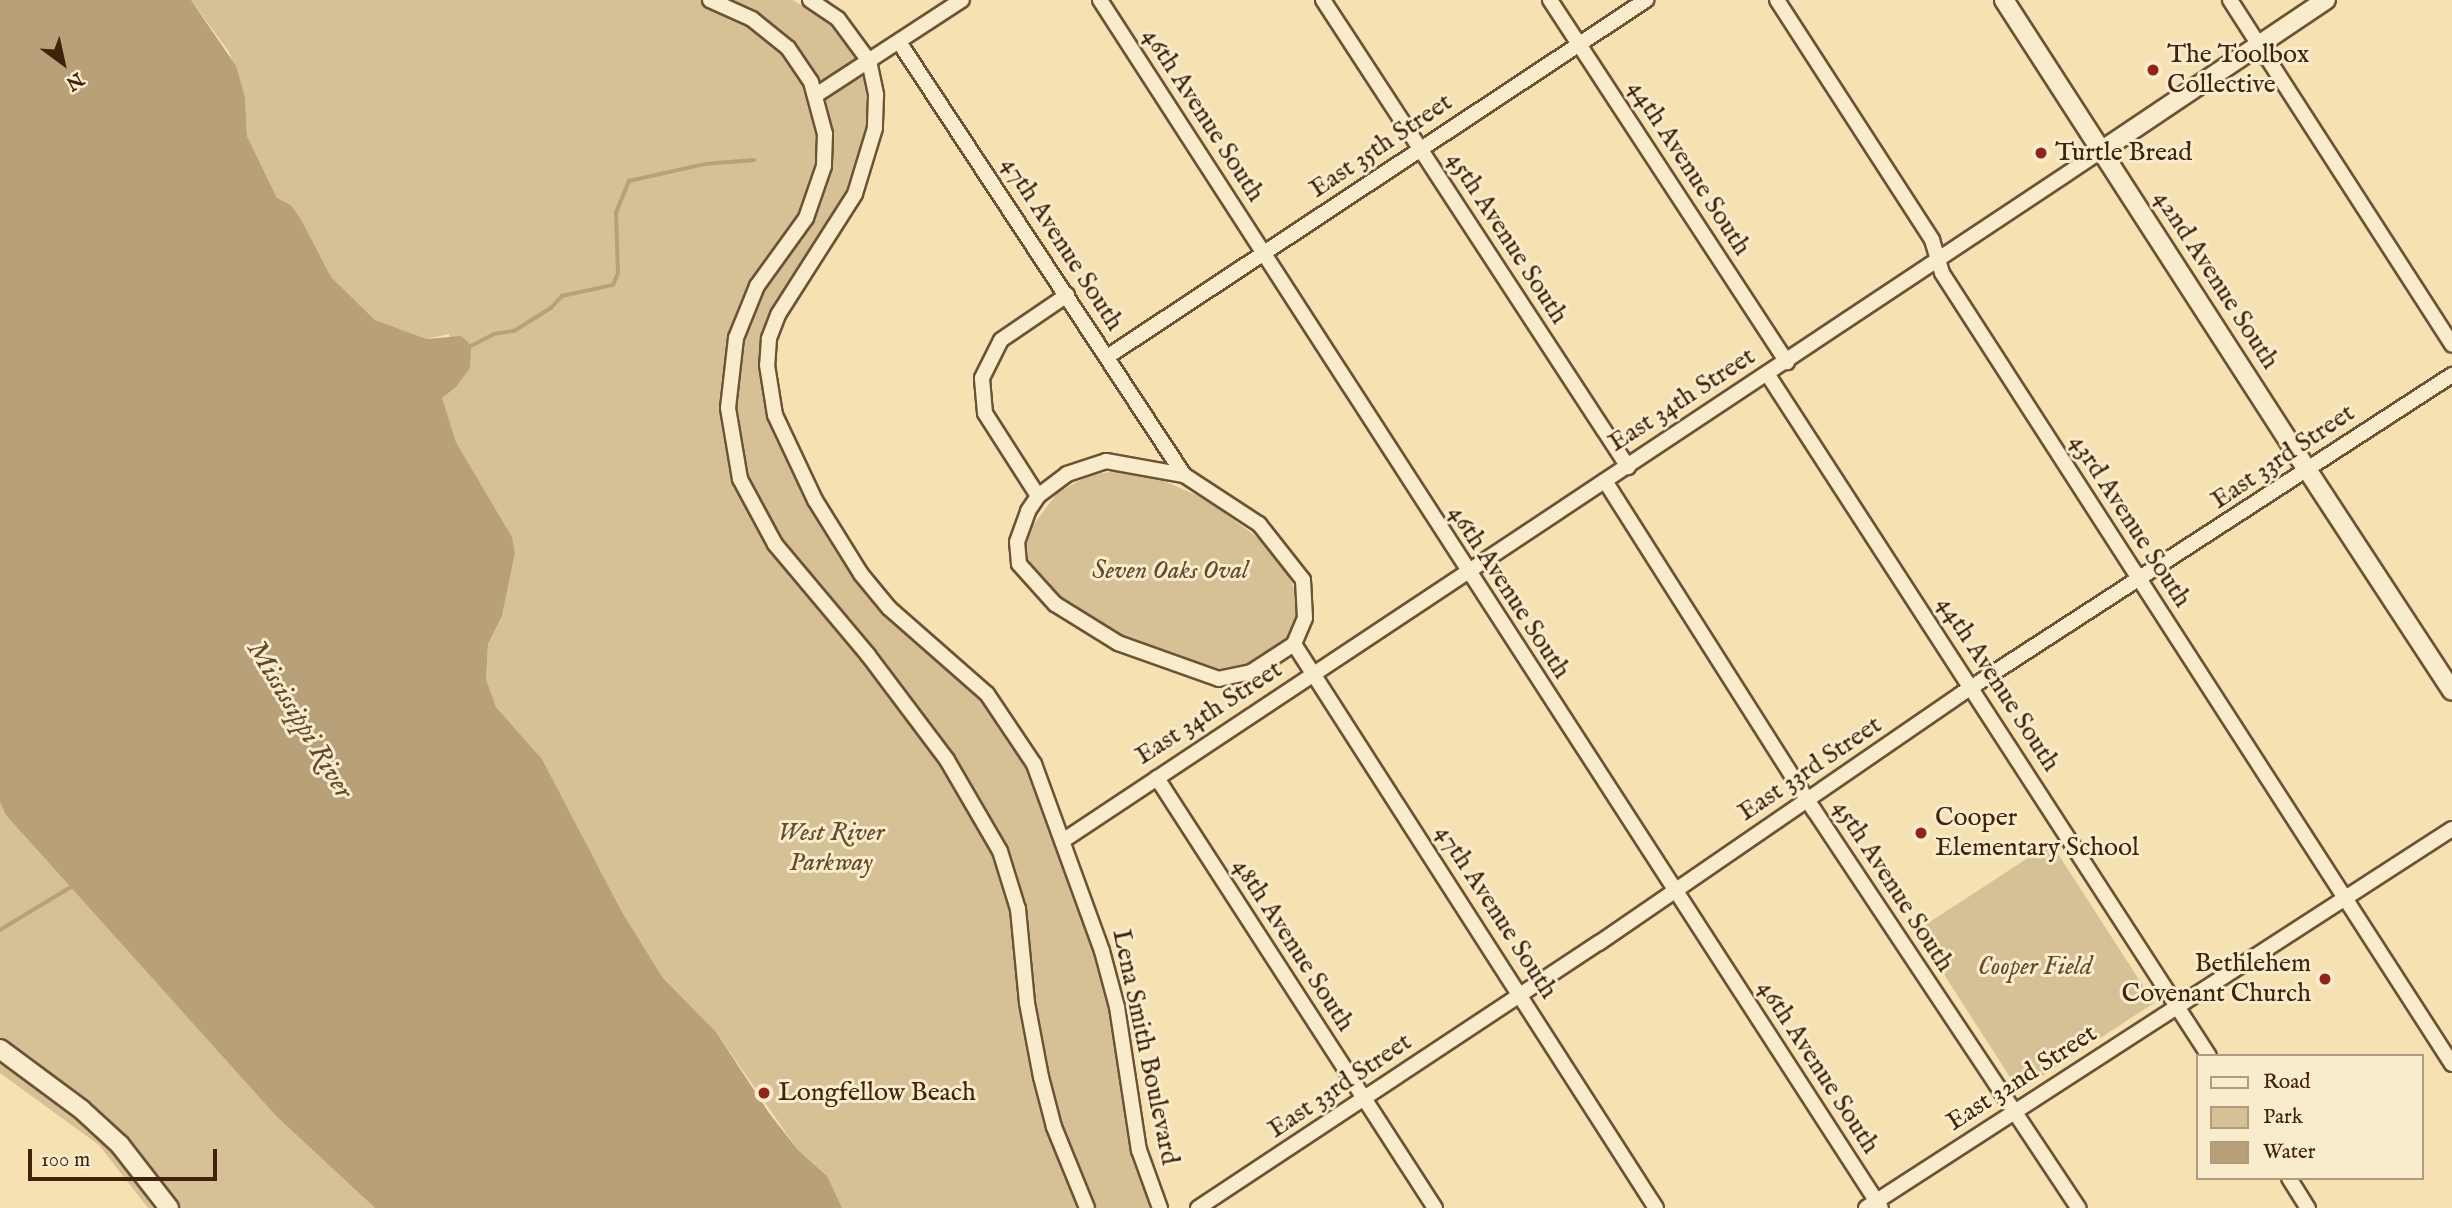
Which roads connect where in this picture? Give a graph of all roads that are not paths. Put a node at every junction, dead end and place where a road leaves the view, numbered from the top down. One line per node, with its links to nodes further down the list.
1 (710, 0): 16 (street)
2 (810, 0): 15 (street, Lena Smith Boulevard)
3 (962, 0): 12 (street)
4 (1100, 0): 19 (street, 46th Avenue South)
5 (1324, 0): 17 (street, 45th Avenue South)
6 (1550, 0): 13 (street, 44th Avenue South)
7 (1646, 0): 13 (street, East 35th Street)
8 (1776, 0): 20 (street, 43rd Avenue South)
9 (2004, 0): 18 (street, 42nd Avenue South)
10 (2230, 0): 14 (street)
11 (2326, 0): 14 (street, East 34th Street)
12 (899, 42): 15 (street); 21 (street, 47th Avenue South)
13 (1579, 45): 17 (street, East 35th Street); 24 (street, 44th Avenue South)
14 (2258, 45): 18 (street, East 34th Street); 22 (street)
15 (869, 61): 16 (street); 41 (street, Lena Smith Boulevard)
16 (816, 95): 54 (street)
17 (1419, 149): 19 (street, East 35th Street); 28 (street, 45th Avenue South)
18 (2101, 151): 20 (street, East 34th Street); 27 (street, 42nd Avenue South)
19 (1263, 254): 23 (street, East 35th Street); 32 (street, 46th Avenue South)
20 (1936, 260): 24 (street, East 34th Street); 33 (street, 43rd Avenue South)
21 (1067, 295): 23 (street, 47th Avenue South); 31 (street)
22 (2452, 345)
23 (1107, 357): 29 (street, 47th Avenue South)
24 (1787, 362): 25 (street, East 34th Street)
25 (1768, 375): 28 (street, East 34th Street); 36 (street, 44th Avenue South)
26 (2452, 375): 27 (street, East 33rd Street)
27 (2300, 459): 33 (street, East 33rd Street); 37 (street, 42nd Avenue South)
28 (1628, 467): 30 (street, East 34th Street)
29 (1184, 475): 31 (street); 34 (street)
30 (1605, 481): 32 (street, East 34th Street); 39 (street, 45th Avenue South)
31 (1038, 496): 34 (street)
32 (1467, 573): 35 (street, East 34th Street); 42 (street, 46th Avenue South)
33 (2138, 580): 36 (street, East 33rd Street); 43 (street, 43rd Avenue South)
34 (1294, 643): 35 (street, 47th Avenue South)
35 (1313, 676): 38 (street, East 34th Street); 44 (street, 47th Avenue South)
36 (1971, 688): 39 (street, East 33rd Street); 45 (street, 44th Avenue South)
37 (2452, 691)
38 (1157, 778): 41 (street, East 34th Street); 49 (street, 48th Avenue South)
39 (1808, 799): 42 (street, East 33rd Street); 50 (street, 45th Avenue South)
40 (2452, 829): 43 (street, East 32nd Street)
41 (1064, 840): 55 (street, Lena Smith Boulevard)
42 (1674, 891): 44 (street, East 33rd Street); 52 (street, 46th Avenue South)
43 (2344, 900): 45 (street, East 32nd Street); 48 (street, 43rd Avenue South)
44 (1520, 995): 49 (street, East 33rd Street); 58 (street, 47th Avenue South)
45 (2177, 1007): 47 (street, 44th Avenue South); 50 (street, East 32nd Street)
46 (0, 1049): 53 (street)
47 (2208, 1054)
48 (2452, 1064)
49 (1365, 1099): 56 (street, East 33rd Street); 57 (street, 48th Avenue South)
50 (2015, 1112): 52 (street, East 32nd Street); 59 (street, 45th Avenue South)
51 (2290, 1180): 60 (street)
52 (1874, 1206)
53 (169, 1208)
54 (1087, 1208)
55 (1160, 1208)
56 (1198, 1208)
57 (1435, 1208)
58 (1656, 1208)
59 (2078, 1208)
60 (2308, 1208)

